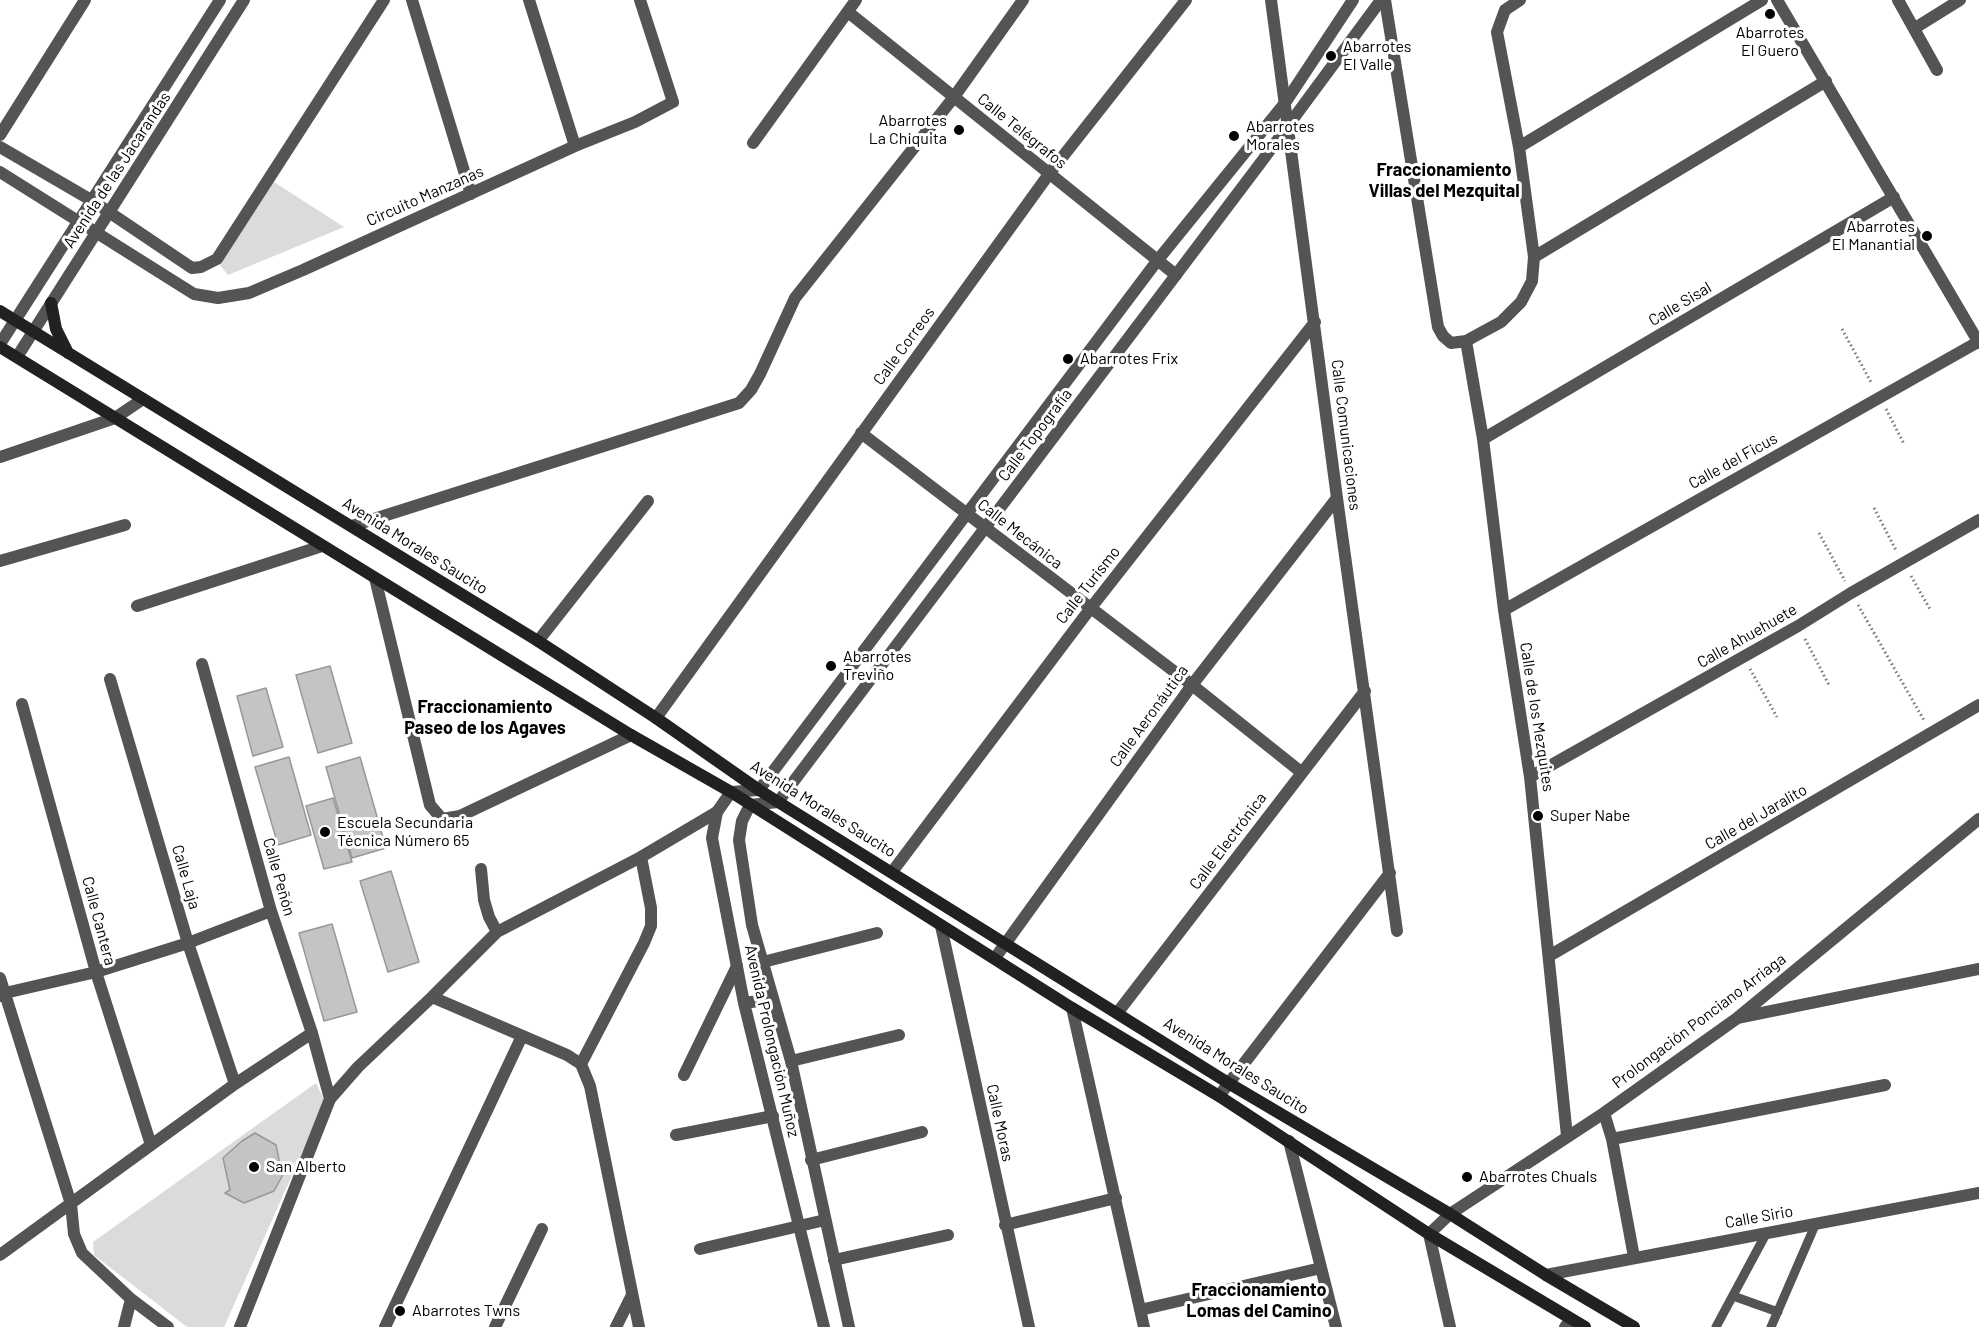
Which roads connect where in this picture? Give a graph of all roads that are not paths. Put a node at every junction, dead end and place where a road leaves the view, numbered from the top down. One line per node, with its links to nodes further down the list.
1 (85, 0): 28 (street)
2 (220, 0): 21 (street, Avenida de las Jacarandas)
3 (244, 0): 22 (street, Avenida de las Jacarandas)
4 (384, 0): 38 (street)
5 (412, 0): 35 (street)
6 (529, 0): 30 (street)
7 (640, 0): 30 (street, Circuito Manzanas)
8 (856, 0): 19 (street)
9 (1023, 0): 25 (street)
10 (1186, 0): 34 (street, Calle Correos)
11 (1271, 0): 26 (street, Calle Comunicaciones)
12 (1353, 0): 26 (street, Calle Topografía)
13 (1383, 0): 27 (street, Calle Topografía); 49 (street)
14 (1520, 0): 32 (street)
15 (1762, 0): 32 (street)
16 (1778, 0): 24 (street)
17 (1899, 0): 20 (street)
18 (1960, 0): 20 (street)
19 (848, 12): 25 (street, Calle Telégrafos); 29 (street)
20 (1915, 28): 23 (street)
21 (185, 55): 22 (street); 37 (street, Avenida de las Jacarandas)
22 (204, 65): 38 (street, Avenida de las Jacarandas)
23 (1937, 70)
24 (1826, 81): 36 (street); 41 (street)
25 (954, 97): 34 (street, Calle Telégrafos); 64 (street)
26 (1285, 103): 27 (street, Calle Comunicaciones); 42 (street, Calle Topografía)
27 (1288, 126): 43 (street, Calle Topografía); 47 (street, Calle Comunicaciones)
28 (0, 135)
29 (753, 143)
30 (574, 146): 35 (street, Circuito Manzanas)
31 (0, 147): 37 (street)
32 (1519, 147): 41 (street)
33 (0, 172): 39 (street, Circuito Manzanas)
34 (1049, 174): 42 (street, Calle Telégrafos); 56 (street, Calle Correos)
35 (471, 194): 40 (street, Circuito Manzanas)
36 (1894, 197): 50 (street); 57 (street, Calle Sisal)
37 (91, 200): 38 (street); 39 (street, Avenida de las Jacarandas)
38 (108, 213): 40 (street, Avenida de las Jacarandas)
39 (78, 220): 40 (street, Circuito Manzanas); 46 (street, Avenida de las Jacarandas)
40 (97, 231): 44 (street, Avenida de las Jacarandas)
41 (1534, 257): 49 (street)
42 (1157, 261): 43 (street, Calle Telégrafos); 61 (street, Calle Topografía)
43 (1176, 275): 65 (street, Calle Topografía)
44 (51, 303): 48 (street, Avenida de las Jacarandas); 52 (main road)
45 (0, 311): 46 (main road, Avenida Morales Saucito)
46 (15, 320): 48 (main road, Avenida Morales Saucito); 51 (street, Avenida de las Jacarandas)
47 (1315, 322): 59 (street, Calle Comunicaciones); 70 (street, Calle Turismo)
48 (33, 332): 52 (main road, Avenida Morales Saucito); 53 (street, Avenida de las Jacarandas)
49 (1466, 341): 57 (street, Calle de los Mezquites)
50 (1979, 343): 71 (street, Calle del Ficus)
51 (0, 346): 53 (main road, Avenida Morales Saucito)
52 (69, 354): 54 (main road, Avenida Morales Saucito)
53 (17, 357): 55 (main road, Avenida Morales Saucito)
54 (143, 399): 55 (street); 64 (main road, Avenida Morales Saucito)
55 (115, 418): 58 (street); 66 (main road, Avenida Morales Saucito)
56 (861, 433): 61 (street, Calle Mecánica); 79 (street, Calle Correos)
57 (1483, 439): 71 (street, Calle de los Mezquites)
58 (0, 457)
59 (1337, 498): 75 (street, Calle Aeronáutica); 76 (street, Calle Comunicaciones)
60 (648, 501): 72 (street)
61 (966, 513): 65 (street, Calle Mecánica); 83 (street, Calle Topografía)
62 (1979, 520): 82 (street, Calle Ahuehuete)
63 (124, 525): 67 (street)
64 (352, 526): 72 (main road, Avenida Morales Saucito)
65 (985, 528): 70 (street, Calle Mecánica); 85 (street, Calle Topografía)
66 (322, 546): 68 (main road, Avenida Morales Saucito); 69 (street)
67 (0, 561)
68 (375, 578): 80 (main road, Avenida Morales Saucito); 80 (street)
69 (137, 606)
70 (1090, 609): 75 (street, Calle Mecánica); 91 (street, Calle Turismo)
71 (1504, 610): 82 (street, Calle de los Mezquites)
72 (538, 641): 79 (main road, Avenida Morales Saucito)
73 (202, 664): 93 (street, Calle Peñón)
74 (110, 679): 98 (street, Calle Laja)
75 (1192, 685): 81 (street, Calle Mecánica); 99 (street, Calle Aeronáutica)
76 (1365, 691): 81 (street, Calle Electrónica); 92 (street, Calle Comunicaciones)
77 (22, 704): 105 (street, Calle Cantera)
78 (1979, 705): 100 (street, Calle del Jaralito)
79 (656, 718): 83 (main road, Avenida Morales Saucito)
80 (631, 735): 84 (main road, Avenida Morales Saucito)
81 (1301, 772): 112 (street, Calle Electrónica)
82 (1530, 777): 100 (street, Calle de los Mezquites)
83 (759, 790): 84 (street); 85 (main road, Avenida Morales Saucito)
84 (731, 792): 86 (main road, Avenida Morales Saucito); 87 (street, Avenida Prolongación Muñoz)
85 (778, 802): 86 (street); 91 (main road, Avenida Morales Saucito)
86 (750, 805): 94 (main road, Avenida Morales Saucito); 102 (street, Avenida Prolongación Muñoz)
87 (717, 812): 89 (street); 103 (street, Avenida Prolongación Muñoz)
88 (1979, 819): 113 (street, Prolongación Ponciano Arriaga)
89 (641, 857): 96 (street); 118 (street)
90 (481, 869): 96 (street)
91 (892, 872): 99 (main road, Avenida Morales Saucito)
92 (1390, 873): 95 (street, Calle Comunicaciones); 121 (street)
93 (271, 911): 98 (street); 114 (street, Calle Peñón)
94 (941, 926): 101 (main road, Avenida Morales Saucito); 140 (street, Calle Moras)
95 (1397, 931)
96 (496, 932): 108 (street)
97 (877, 933): 102 (street)
98 (188, 943): 105 (street); 120 (street, Calle Laja)
99 (1006, 943): 101 (street, Calle Aeronáutica); 112 (main road, Avenida Morales Saucito)
100 (1549, 956): 129 (street, Calle de los Mezquites)
101 (995, 958): 111 (main road, Avenida Morales Saucito)
102 (763, 962): 109 (street, Avenida Prolongación Muñoz)
103 (737, 966): 110 (street, Avenida Prolongación Muñoz); 119 (street)
104 (1979, 969): 113 (street)
105 (96, 972): 107 (street); 132 (street, Calle Cantera)
106 (0, 978): 107 (street)
107 (2, 995): 136 (street)
108 (432, 997): 116 (street); 124 (street)
109 (773, 999): 110 (street); 117 (street, Avenida Prolongación Muñoz)
110 (744, 1003): 126 (street, Avenida Prolongación Muñoz)
111 (1072, 1008): 123 (main road, Avenida Morales Saucito); 135 (street)
112 (1118, 1012): 121 (main road, Avenida Morales Saucito)
113 (1736, 1018): 125 (street, Prolongación Ponciano Arriaga)
114 (312, 1033): 120 (street); 124 (street, Calle Peñón)
115 (899, 1035): 117 (street)
116 (522, 1036): 118 (street); 161 (street)
117 (790, 1061): 133 (street, Avenida Prolongación Muñoz)
118 (581, 1064): 152 (street)
119 (684, 1075)
120 (235, 1084): 132 (street)
121 (1230, 1084): 123 (street); 137 (main road, Avenida Morales Saucito)
122 (1885, 1085): 130 (street)
123 (1219, 1096): 131 (main road, Avenida Morales Saucito)
124 (330, 1099): 160 (street)
125 (1604, 1113): 129 (street, Prolongación Ponciano Arriaga); 130 (street)
126 (773, 1116): 128 (street); 141 (street, Avenida Prolongación Muñoz)
127 (922, 1132): 133 (street)
128 (676, 1135)
129 (1567, 1136): 137 (street, Prolongación Ponciano Arriaga)
130 (1612, 1139): 148 (street)
131 (1288, 1141): 144 (main road, Avenida Morales Saucito); 150 (street)
132 (151, 1145): 136 (street)
133 (811, 1160): 138 (street, Avenida Prolongación Muñoz)
134 (1979, 1193): 139 (street, Calle Sirio)
135 (1116, 1198): 140 (street); 155 (street)
136 (71, 1204): 147 (street); 154 (street)
137 (1450, 1214): 144 (street, Prolongación Ponciano Arriaga); 151 (main road, Avenida Morales Saucito)
138 (825, 1220): 141 (street); 149 (street, Avenida Prolongación Muñoz)
139 (1816, 1223): 143 (street, Calle Sirio); 156 (lane)
140 (1005, 1225): 167 (street, Calle Moras)
141 (800, 1227): 146 (street); 165 (street, Avenida Prolongación Muñoz)
142 (542, 1229): 162 (street)
143 (1767, 1232): 148 (street, Calle Sirio); 153 (lane)
144 (1429, 1234): 157 (main road, Avenida Morales Saucito); 170 (street)
145 (948, 1235): 149 (street)
146 (700, 1249)
147 (0, 1255)
148 (1634, 1257): 151 (street, Calle Sirio)
149 (834, 1260): 166 (street, Avenida Prolongación Muñoz)
150 (1321, 1268): 155 (street); 169 (street)
151 (1546, 1275): 172 (main road, Avenida Morales Saucito)
152 (632, 1295): 163 (street); 164 (street)
153 (1733, 1296): 156 (lane); 173 (lane)
154 (131, 1299): 158 (street); 159 (street)
155 (1140, 1310): 168 (street)
156 (1778, 1312): 174 (lane)
157 (1568, 1323): 171 (main road, Avenida Morales Saucito)
158 (124, 1327)
159 (168, 1327)
160 (240, 1327)
161 (385, 1327)
162 (495, 1327)
163 (616, 1327)
164 (639, 1327)
165 (824, 1327)
166 (849, 1327)
167 (1029, 1327)
168 (1144, 1327)
169 (1336, 1327)
170 (1450, 1327)
171 (1585, 1327)
172 (1634, 1327)
173 (1716, 1327)
174 (1771, 1327)

